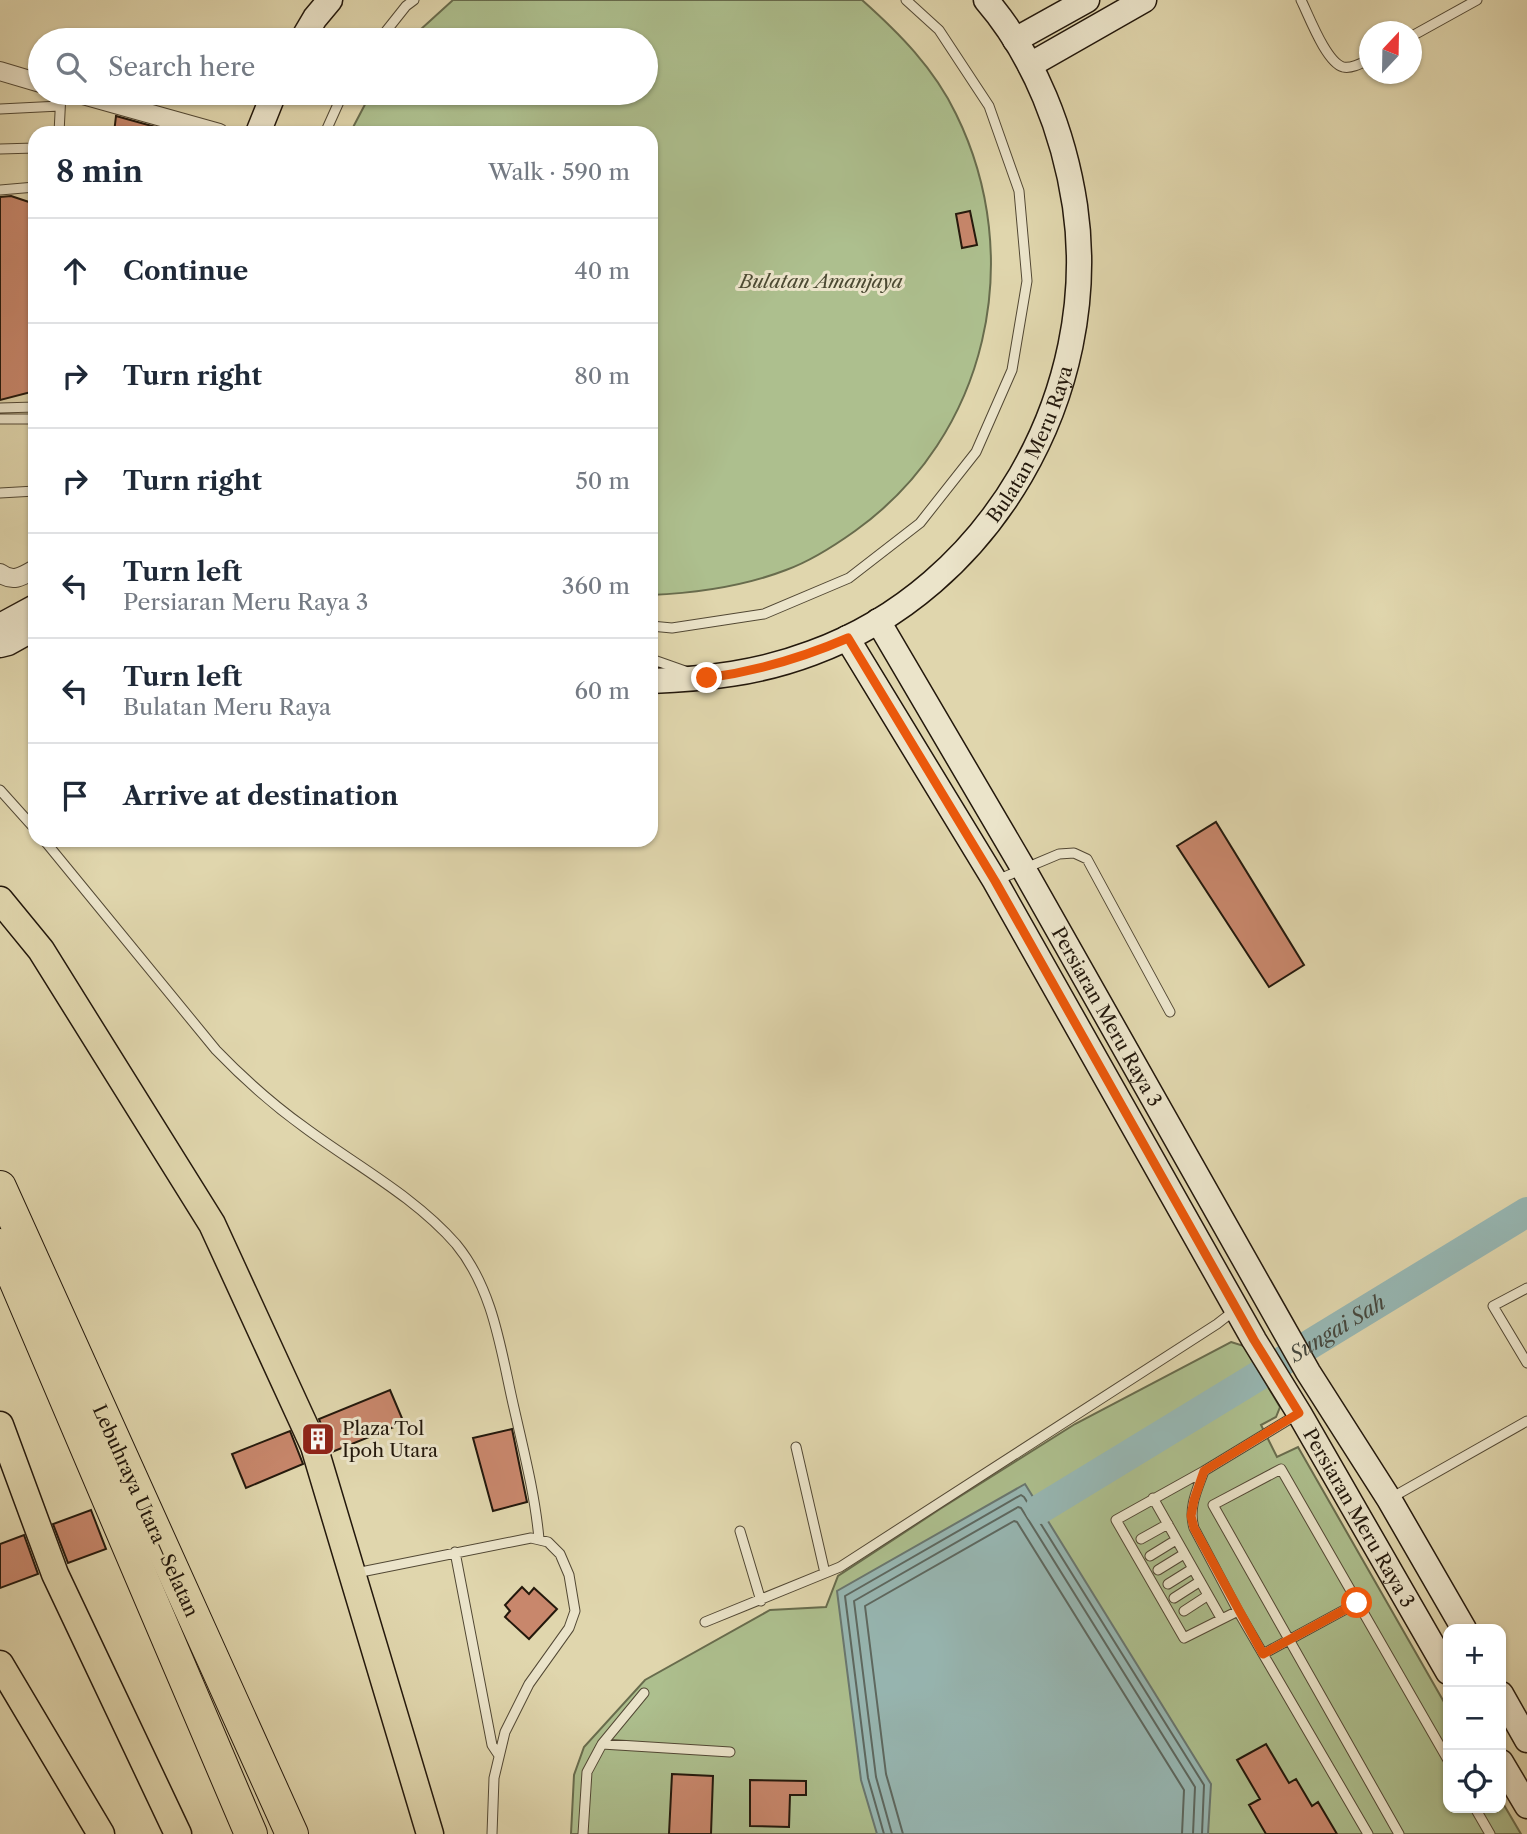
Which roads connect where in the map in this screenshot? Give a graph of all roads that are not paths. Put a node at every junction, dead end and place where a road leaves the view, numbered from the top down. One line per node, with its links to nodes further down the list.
1 (330, 0): 9 (street)
2 (414, 0): 10 (lane)
3 (906, 0): 41 (lane)
4 (986, 0): 12 (street, Bulatan Meru Raya)
5 (1087, 0): 12 (street)
6 (1144, 0): 14 (street)
7 (1301, 0): 13 (lane)
8 (1477, 0): 11 (lane)
9 (310, 28)
10 (389, 28)
11 (1422, 30)
12 (1015, 40): 14 (street, Bulatan Meru Raya)
13 (1359, 64)
14 (1030, 65): 39 (street, Bulatan Meru Raya)
15 (0, 71): 16 (street)
16 (28, 79)
17 (115, 105): 23 (street)
18 (269, 105): 24 (street)
19 (338, 105): 25 (lane)
20 (61, 106): 21 (lane); 22 (lane)
21 (0, 109)
22 (60, 126)
23 (182, 126)
24 (261, 126)
25 (328, 126)
26 (28, 148): 27 (lane)
27 (0, 149)
28 (28, 188): 29 (lane)
29 (0, 190)
30 (28, 407): 31 (lane)
31 (0, 408)
32 (0, 419): 33 (lane)
33 (28, 419)
34 (28, 491): 35 (lane)
35 (0, 493)
36 (0, 573): 37 (street)
37 (28, 573)
38 (28, 611): 40 (street)
39 (878, 621): 43 (street, Bulatan Meru Raya); 51 (street, Persiaran Meru Raya 3)
40 (0, 626)
41 (658, 627)
42 (28, 632): 44 (street)
43 (848, 638): 46 (street, Bulatan Meru Raya); 52 (street, Persiaran Meru Raya 3)
44 (0, 645)
45 (658, 661): 46 (lane)
46 (707, 678): 47 (street, Bulatan Meru Raya)
47 (658, 681)
48 (0, 790): 49 (lane)
49 (28, 821)
50 (50, 847): 69 (lane)
51 (1023, 868): 52 (lane); 54 (lane); 66 (street, Persiaran Meru Raya 3)
52 (995, 881): 58 (street, Persiaran Meru Raya 3)
53 (0, 900): 78 (main road)
54 (1170, 1012)
55 (0, 1187): 107 (highway, Lebuhraya Utara–Selatan)
56 (0, 1245): 106 (highway, Lebuhraya Utara–Selatan)
57 (1527, 1288): 59 (lane)
58 (1237, 1309): 60 (street, Persiaran Meru Raya 3); 77 (lane)
59 (1527, 1363)
60 (1299, 1413): 64 (lane); 92 (street, Persiaran Meru Raya 3)
61 (1527, 1421): 66 (lane)
62 (0, 1425): 105 (main road)
63 (796, 1447): 77 (lane)
64 (1204, 1471): 65 (lane); 86 (lane)
65 (1153, 1499): 67 (lane); 87 (lane)
66 (1389, 1499): 89 (street, Persiaran Meru Raya 3)
67 (1168, 1524): 70 (lane); 71 (lane)
68 (740, 1531): 83 (lane)
69 (539, 1539): 72 (lane); 100 (lane)
70 (1141, 1539)
71 (1176, 1540): 73 (lane); 74 (lane)
72 (454, 1552): 78 (lane); 100 (lane)
73 (1184, 1554): 75 (lane); 76 (lane)
74 (1150, 1556)
75 (1192, 1569): 79 (lane); 80 (lane)
76 (1158, 1570)
77 (824, 1573): 83 (lane)
78 (351, 1574): 108 (main road)
79 (1199, 1582): 81 (lane); 82 (lane)
80 (1168, 1584)
81 (1207, 1597): 85 (lane); 87 (lane)
82 (1174, 1598)
83 (761, 1601): 88 (lane)
84 (1357, 1603): 90 (lane); 90 (lane); 98 (lane)
85 (1184, 1611)
86 (1238, 1611): 87 (lane); 91 (lane)
87 (1221, 1618)
88 (705, 1622)
89 (1461, 1624)
90 (1289, 1640): 91 (lane); 112 (lane)
91 (1263, 1654): 111 (lane)
92 (1443, 1663)
93 (0, 1664): 104 (main road)
94 (644, 1693): 97 (lane)
95 (1506, 1703): 96 (street)
96 (1527, 1740)
97 (602, 1744): 99 (lane); 110 (lane)
98 (1443, 1751)
99 (730, 1752)
100 (498, 1755): 109 (lane)
101 (1506, 1770): 102 (street)
102 (1527, 1806)
103 (1478, 1813): 113 (lane)
104 (102, 1834)
105 (178, 1834)
106 (251, 1834)
107 (292, 1834)
108 (430, 1834)
109 (492, 1834)
110 (583, 1834)
111 (1368, 1834)
112 (1399, 1834)
113 (1490, 1834)

